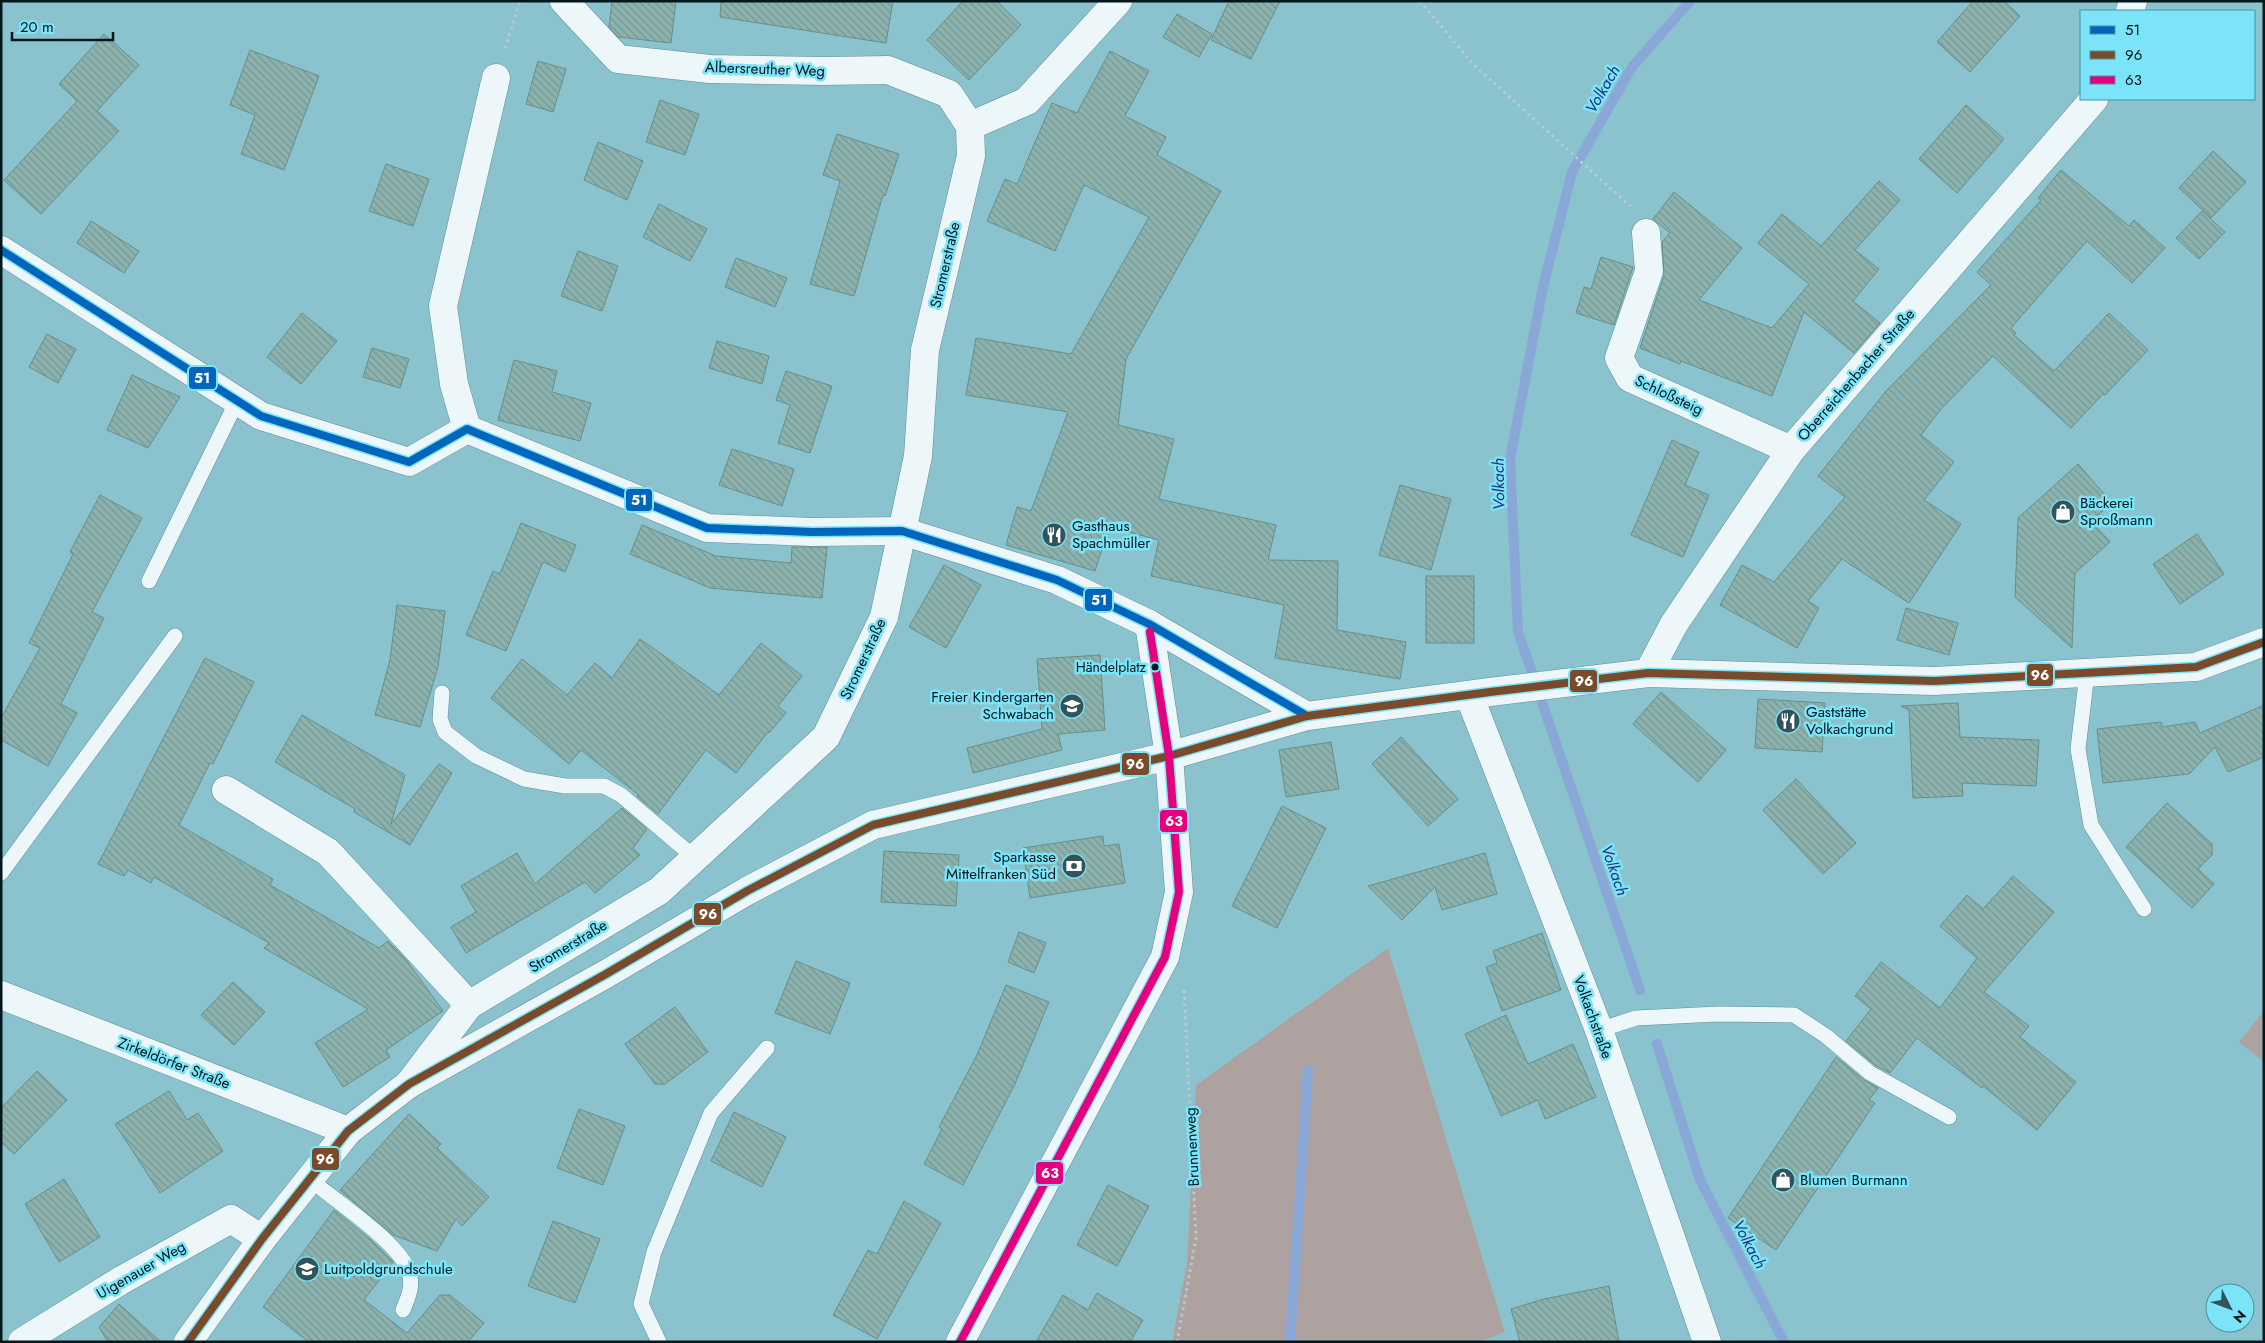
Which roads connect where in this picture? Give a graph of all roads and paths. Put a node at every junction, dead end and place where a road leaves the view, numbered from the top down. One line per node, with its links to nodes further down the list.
1 (520, 1): 5 (path)
2 (564, 1): 7 (street, Albersreuther Weg)
3 (1118, 1): 7 (street)
4 (1420, 1): 8 (path)
5 (496, 78): 11 (street)
6 (2093, 100): 12 (street, Oberreichenbacher Straße)
7 (970, 126): 13 (street, Stromerstraße)
8 (1646, 234): 12 (street, Schloßsteig)
9 (1, 250): 10 (street)
10 (237, 401): 11 (street); 14 (lane)
11 (467, 429): 13 (street)
12 (1791, 450): 18 (street, Oberreichenbacher Straße)
13 (902, 531): 15 (street); 25 (street, Stromerstraße)
14 (149, 581)
15 (1149, 624): 22 (street); 23 (street)
16 (175, 636): 26 (lane)
17 (2264, 642): 19 (street)
18 (1648, 673): 19 (street); 21 (street)
19 (2087, 673): 27 (lane)
20 (442, 693): 25 (lane)
21 (1480, 694): 22 (street); 31 (street, Volkachstraße)
22 (1306, 716): 23 (street)
23 (1169, 756): 28 (street); 33 (street)
24 (226, 790): 30 (street)
25 (695, 858): 30 (street, Stromerstraße)
26 (1, 873)
27 (2144, 909)
28 (1165, 957): 42 (street); 43 (path, Brunnenweg)
29 (1, 995): 35 (street, Zirkeldörfer Straße)
30 (470, 1005): 33 (street, Stromerstraße)
31 (1599, 1030): 34 (lane); 44 (street, Volkachstraße)
32 (768, 1048): 41 (lane)
33 (409, 1084): 35 (street)
34 (1949, 1117)
35 (348, 1132): 36 (street)
36 (309, 1179): 37 (street); 38 (lane)
37 (262, 1238): 39 (street, Uigenauer Weg); 40 (street)
38 (403, 1310)
39 (22, 1342)
40 (188, 1342)
41 (659, 1342)
42 (960, 1342)
43 (1178, 1342)
44 (1707, 1342)

